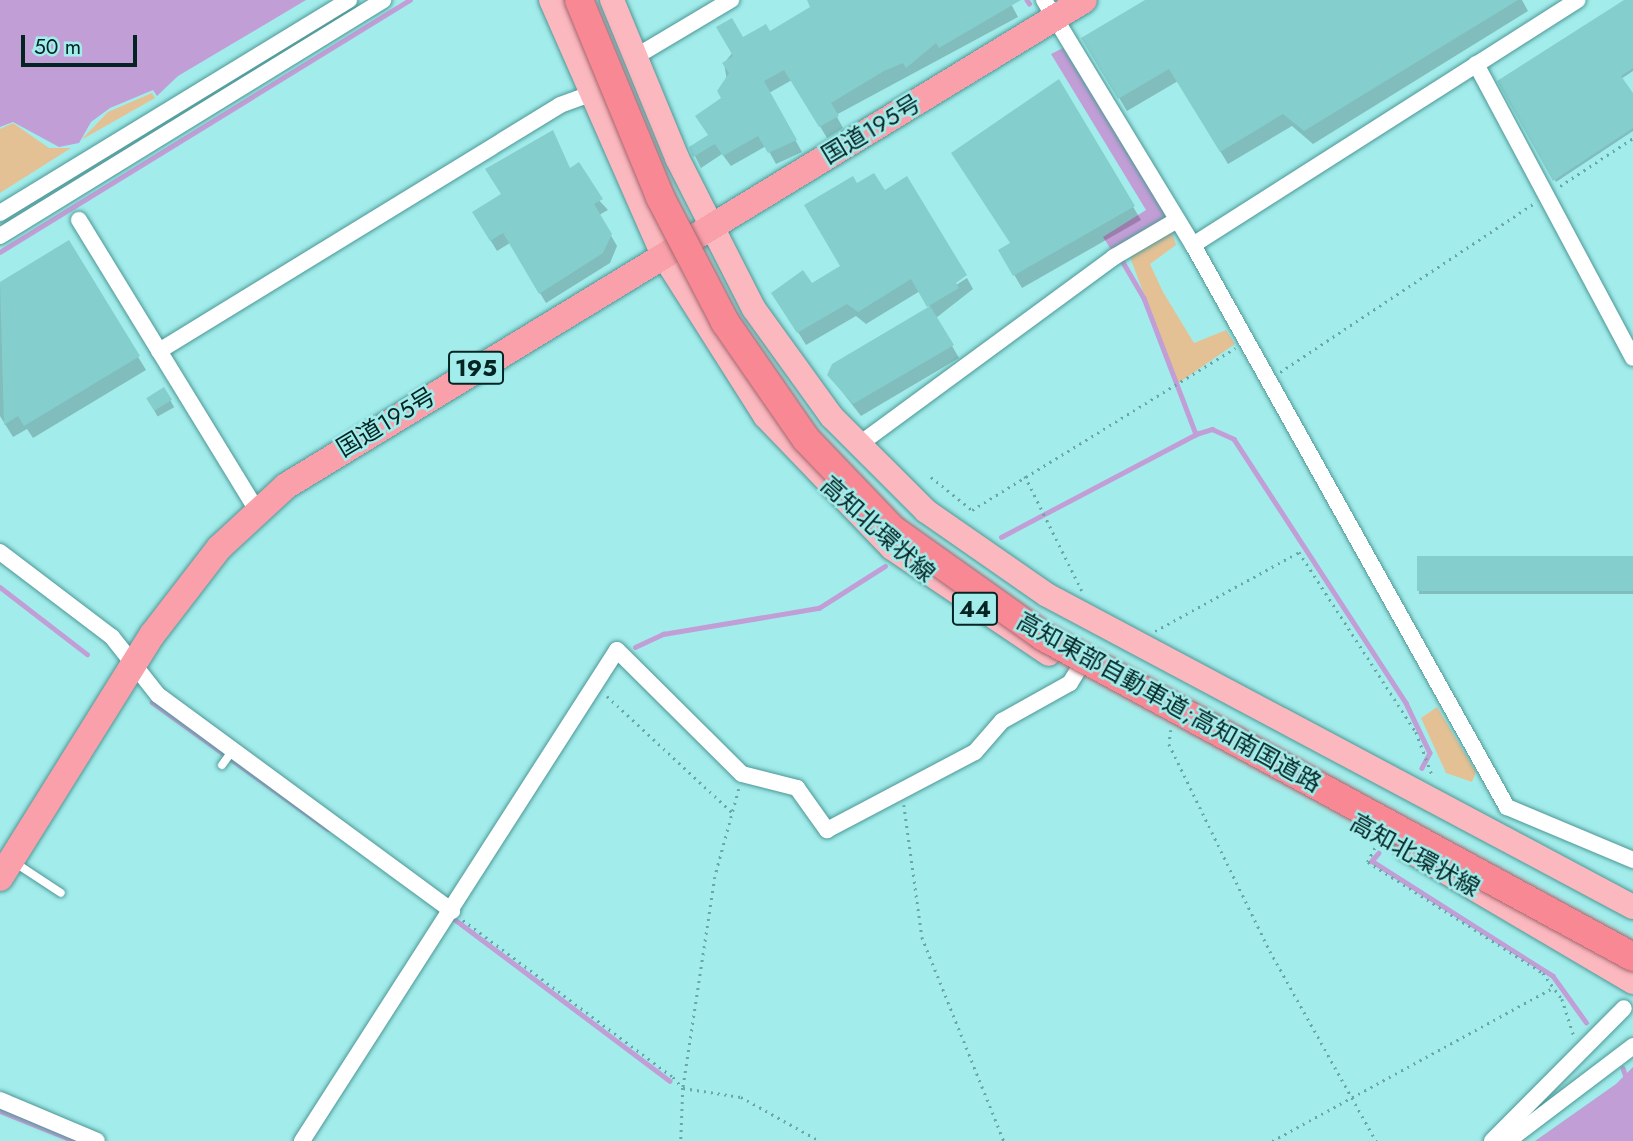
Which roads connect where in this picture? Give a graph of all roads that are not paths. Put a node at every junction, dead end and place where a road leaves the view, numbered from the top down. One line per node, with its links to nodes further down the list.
1 (349, 0): 13 (street)
2 (383, 0): 17 (street)
3 (551, 0): 12 (main road, 高知北環状線 / 44)
4 (579, 0): 36 (highway, 高知東部自動車道;高知南国道路, bridge)
5 (612, 0): 10 (main road, 高知北環状線 / 44)
6 (732, 0): 10 (street)
7 (1084, 0): 9 (highway, 国道195号 / 195)
8 (1577, 0): 11 (street)
9 (1049, 9): 14 (street); 16 (highway, 国道195号 / 195)
10 (635, 57): 16 (main road, 高知北環状線 / 44)
11 (1476, 64): 18 (street); 21 (street)
12 (588, 95): 19 (main road, 高知北環状線 / 44); 20 (street)
13 (0, 213)
14 (1177, 219): 18 (street); 22 (street)
15 (79, 220): 20 (street)
16 (709, 228): 19 (highway, 国道195号 / 195); 22 (main road, 高知北環状線 / 44)
17 (0, 236)
18 (1193, 245): 29 (street)
19 (663, 255): 23 (highway, 国道195号 / 195); 26 (main road, 高知北環状線 / 44)
20 (159, 351): 23 (street)
21 (1633, 358)
22 (857, 446): 30 (main road, 高知北環状線 / 44)
23 (257, 511): 25 (highway, 国道195号 / 195)
24 (0, 552): 25 (street)
25 (135, 663): 27 (street); 32 (highway, 国道195号 / 195)
26 (1078, 670): 35 (street); 37 (main road, 高知北環状線 / 44)
27 (233, 750): 28 (lane); 35 (street)
28 (222, 765)
29 (1507, 807): 30 (street); 31 (street)
30 (1498, 836): 34 (main road, 高知北環状線 / 44)
31 (1633, 860)
32 (6, 869): 33 (lane)
33 (61, 892)
34 (1633, 907)
35 (452, 911): 42 (street)
36 (1633, 957)
37 (1633, 982)
38 (1624, 1008): 43 (street)
39 (1633, 1046): 44 (street)
40 (0, 1100): 41 (street)
41 (97, 1141)
42 (302, 1141)
43 (1492, 1141)
44 (1508, 1141)

